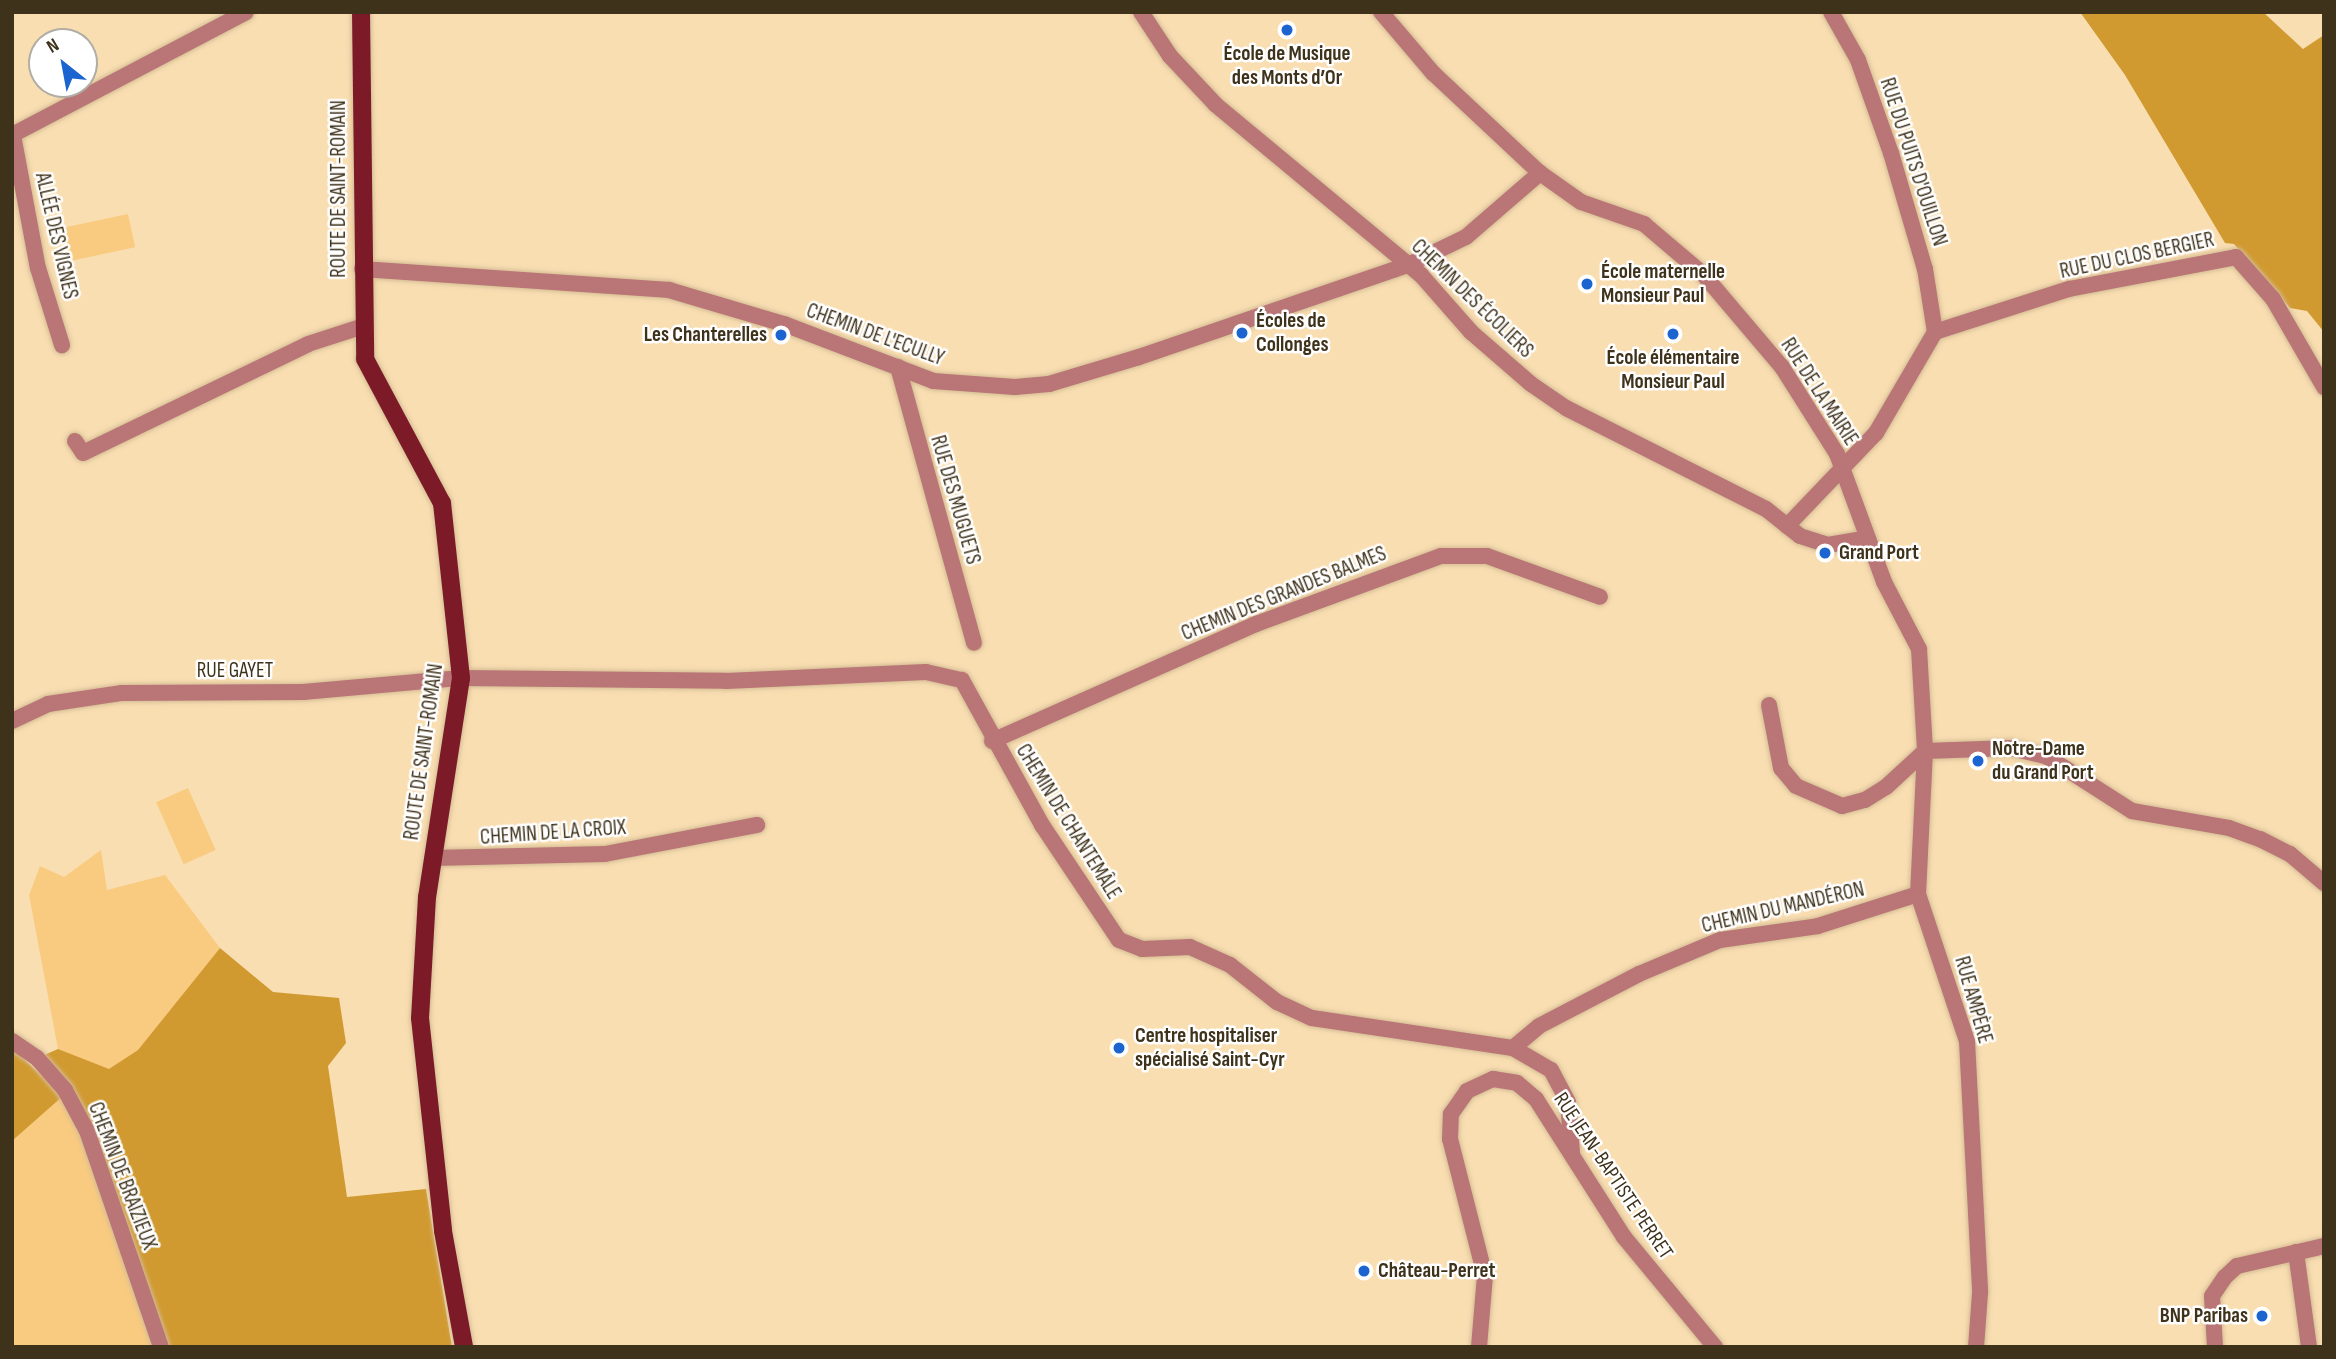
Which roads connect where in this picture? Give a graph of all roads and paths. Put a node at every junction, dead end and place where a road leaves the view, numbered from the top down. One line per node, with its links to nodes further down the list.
1 (246, 12): 6 (street)
2 (361, 12): 9 (main road, ROUTE DE SAINT-ROMAIN)
3 (1141, 12): 8 (street, CHEMIN DES ÉCOLIERS)
4 (1381, 12): 7 (street, RUE DE LA MAIRIE)
5 (1831, 12): 11 (street, RUE DU PUITS D'OUILLON)
6 (13, 135): 12 (street, ALLÉE DES VIGNES)
7 (1540, 173): 8 (street, CHEMIN DE L'ECULLY); 16 (street, RUE DE LA MAIRIE)
8 (1408, 265): 13 (street, CHEMIN DE L'ECULLY); 17 (street, CHEMIN DES ÉCOLIERS)
9 (362, 269): 10 (main road, ROUTE DE SAINT-ROMAIN); 13 (street, CHEMIN DE L'ECULLY)
10 (364, 326): 15 (street); 21 (main road, ROUTE DE SAINT-ROMAIN)
11 (1935, 332): 14 (street, RUE DU CLOS BERGIER); 16 (street)
12 (62, 345)
13 (898, 367): 20 (street, RUE DES MUGUETS)
14 (2324, 387)
15 (75, 441)
16 (1844, 470): 17 (street); 18 (street, RUE DE LA MAIRIE)
17 (1787, 526): 18 (street, CHEMIN DES ÉCOLIERS)
18 (1867, 538): 25 (street, RUE DE LA MAIRIE)
19 (1600, 597): 24 (street, CHEMIN DES GRANDES BALMES)
20 (974, 643)
21 (461, 678): 23 (street, RUE GAYET); 24 (street, CHEMIN DE CHANTEMÂLE); 27 (main road, ROUTE DE SAINT-ROMAIN)
22 (1769, 705): 25 (street)
23 (12, 720)
24 (992, 741): 31 (street, CHEMIN DE CHANTEMÂLE)
25 (1925, 751): 28 (street); 29 (street, RUE AMPÈRE)
26 (757, 825): 27 (street, CHEMIN DE LA CROIX)
27 (433, 858): 36 (main road, ROUTE DE SAINT-ROMAIN)
28 (2324, 883)
29 (1918, 894): 31 (street, CHEMIN DU MANDÉRON); 39 (street, RUE AMPÈRE)
30 (12, 1041): 35 (street, CHEMIN DE BRAIZIEUX)
31 (1513, 1048): 32 (street, CHEMIN DE CHANTEMÂLE)
32 (1572, 1153): 37 (street, RUE JEAN-BAPTISTE PERRET); 38 (street, RUE JEAN-BAPTISTE PERRET)
33 (2324, 1246): 34 (street)
34 (2296, 1252): 40 (street); 41 (street)
35 (161, 1347)
36 (464, 1347)
37 (1479, 1347)
38 (1715, 1347)
39 (1976, 1347)
40 (2215, 1347)
41 (2309, 1347)

